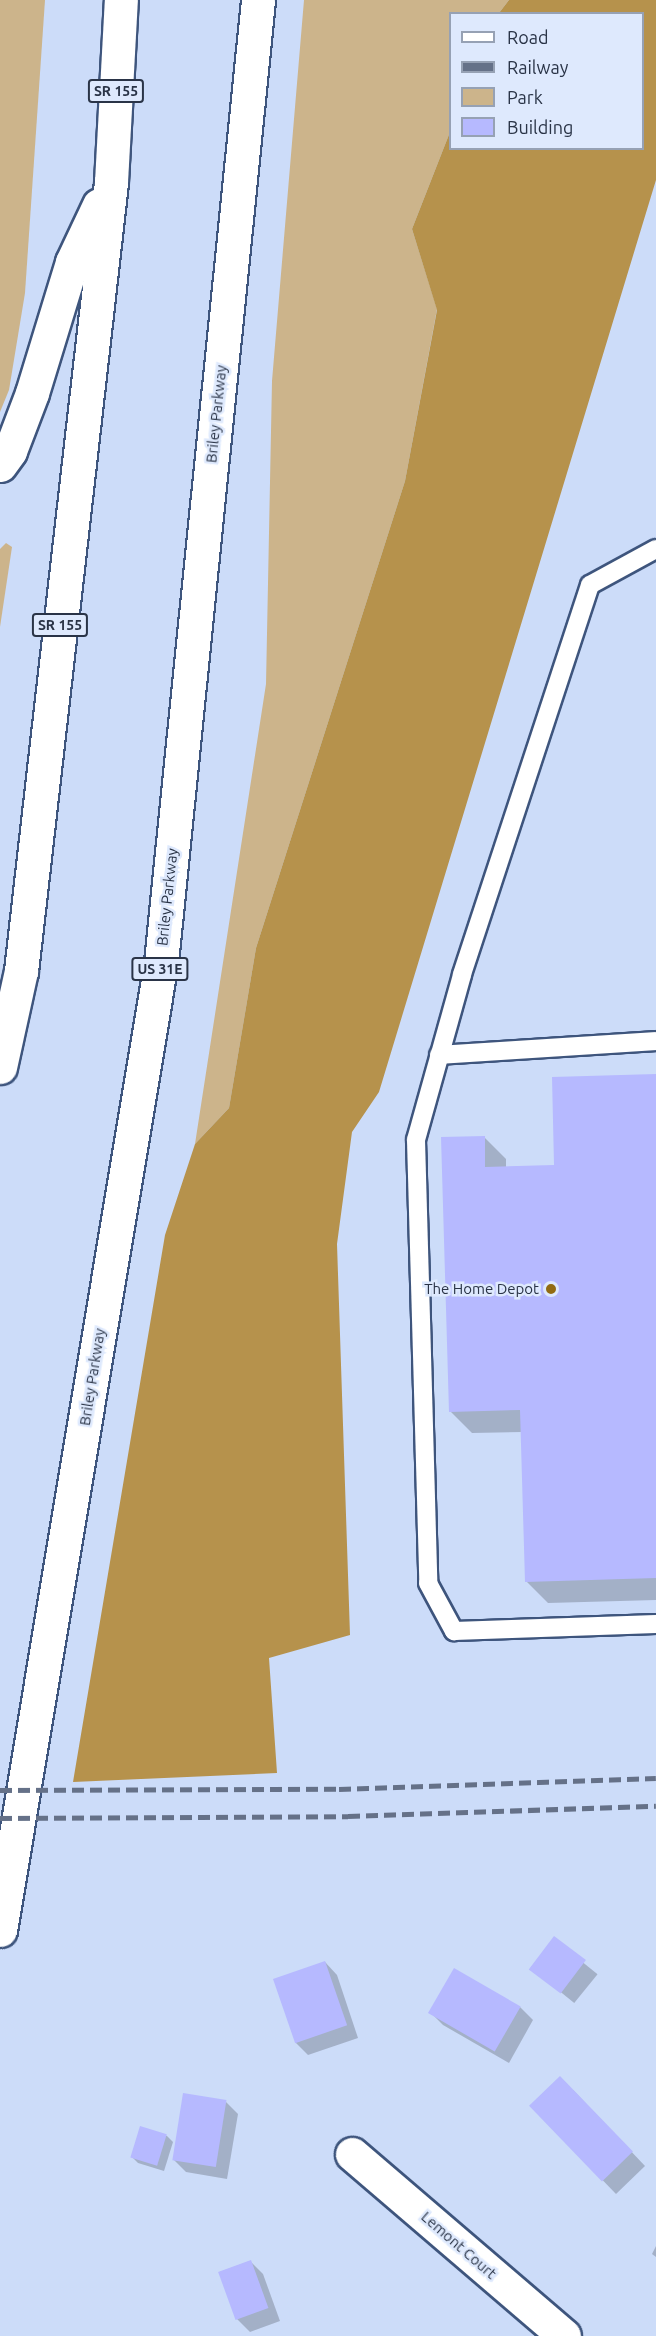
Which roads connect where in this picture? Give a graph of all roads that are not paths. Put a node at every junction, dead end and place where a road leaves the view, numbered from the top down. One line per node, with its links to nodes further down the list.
1 (121, 0): 3 (main road, SR 155)
2 (258, 0): 10 (main road, Briley Parkway / US 31E)
3 (111, 182): 4 (main road); 8 (main road, SR 155)
4 (0, 465)
5 (656, 549): 7 (lane)
6 (656, 1041): 7 (lane)
7 (439, 1055): 9 (lane)
8 (0, 1067)
9 (656, 1624)
10 (0, 1930)
11 (352, 2154): 12 (main road, Lemont Court)
12 (564, 2336)

